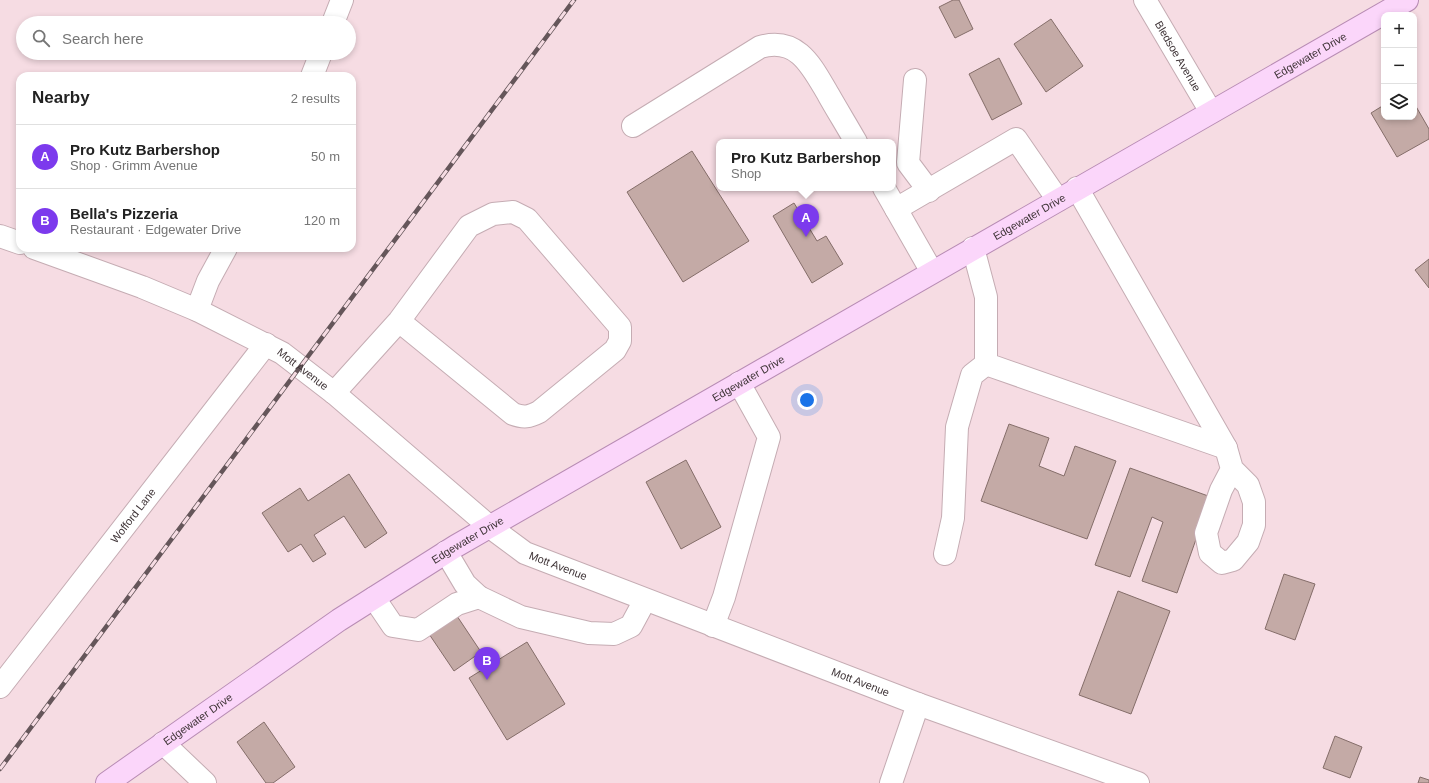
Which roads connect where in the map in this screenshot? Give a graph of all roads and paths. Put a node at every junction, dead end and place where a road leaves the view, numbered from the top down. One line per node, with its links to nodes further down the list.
1 (342, 0): 4 (street)
2 (1146, 0): 8 (street, Bledsoe Avenue)
3 (1407, 0): 8 (main road, Edgewater Drive)
4 (336, 16)
5 (318, 60): 6 (street)
6 (314, 72)
7 (915, 80): 13 (street)
8 (1211, 112): 11 (main road, Edgewater Drive)
9 (633, 126): 10 (street)
10 (854, 139)
11 (1077, 188): 14 (main road, Edgewater Drive); 28 (street)
12 (886, 191): 15 (street)
13 (929, 191): 14 (street); 15 (street)
14 (1058, 200): 18 (main road, Edgewater Drive)
15 (896, 209): 21 (street)
16 (0, 236): 17 (street)
17 (16, 242)
18 (973, 248): 21 (main road, Edgewater Drive); 25 (street)
19 (45, 252): 22 (street, Mott Avenue)
20 (224, 252): 22 (street)
21 (932, 272): 26 (main road, Edgewater Drive)
22 (197, 310): 24 (street, Mott Avenue)
23 (399, 321): 23 (street); 27 (street)
24 (266, 344): 27 (street, Mott Avenue); 37 (street, Wofford Lane)
25 (986, 364): 28 (street); 32 (street)
26 (738, 383): 30 (main road, Edgewater Drive); 36 (street)
27 (334, 393): 30 (street, Mott Avenue)
28 (1226, 448): 29 (street)
29 (1232, 469)
30 (490, 527): 31 (main road, Edgewater Drive); 35 (street, Mott Avenue)
31 (446, 552): 33 (street); 34 (main road, Edgewater Drive)
32 (945, 554)
33 (479, 597): 34 (street); 35 (street)
34 (374, 598): 39 (main road, Edgewater Drive)
35 (645, 600): 36 (street, Mott Avenue)
36 (713, 626): 38 (street, Mott Avenue)
37 (0, 687)
38 (918, 704): 42 (street); 43 (street, Mott Avenue)
39 (163, 743): 40 (main road, Edgewater Drive); 41 (street)
40 (107, 783)
41 (205, 783)
42 (890, 783)
43 (1138, 783)

